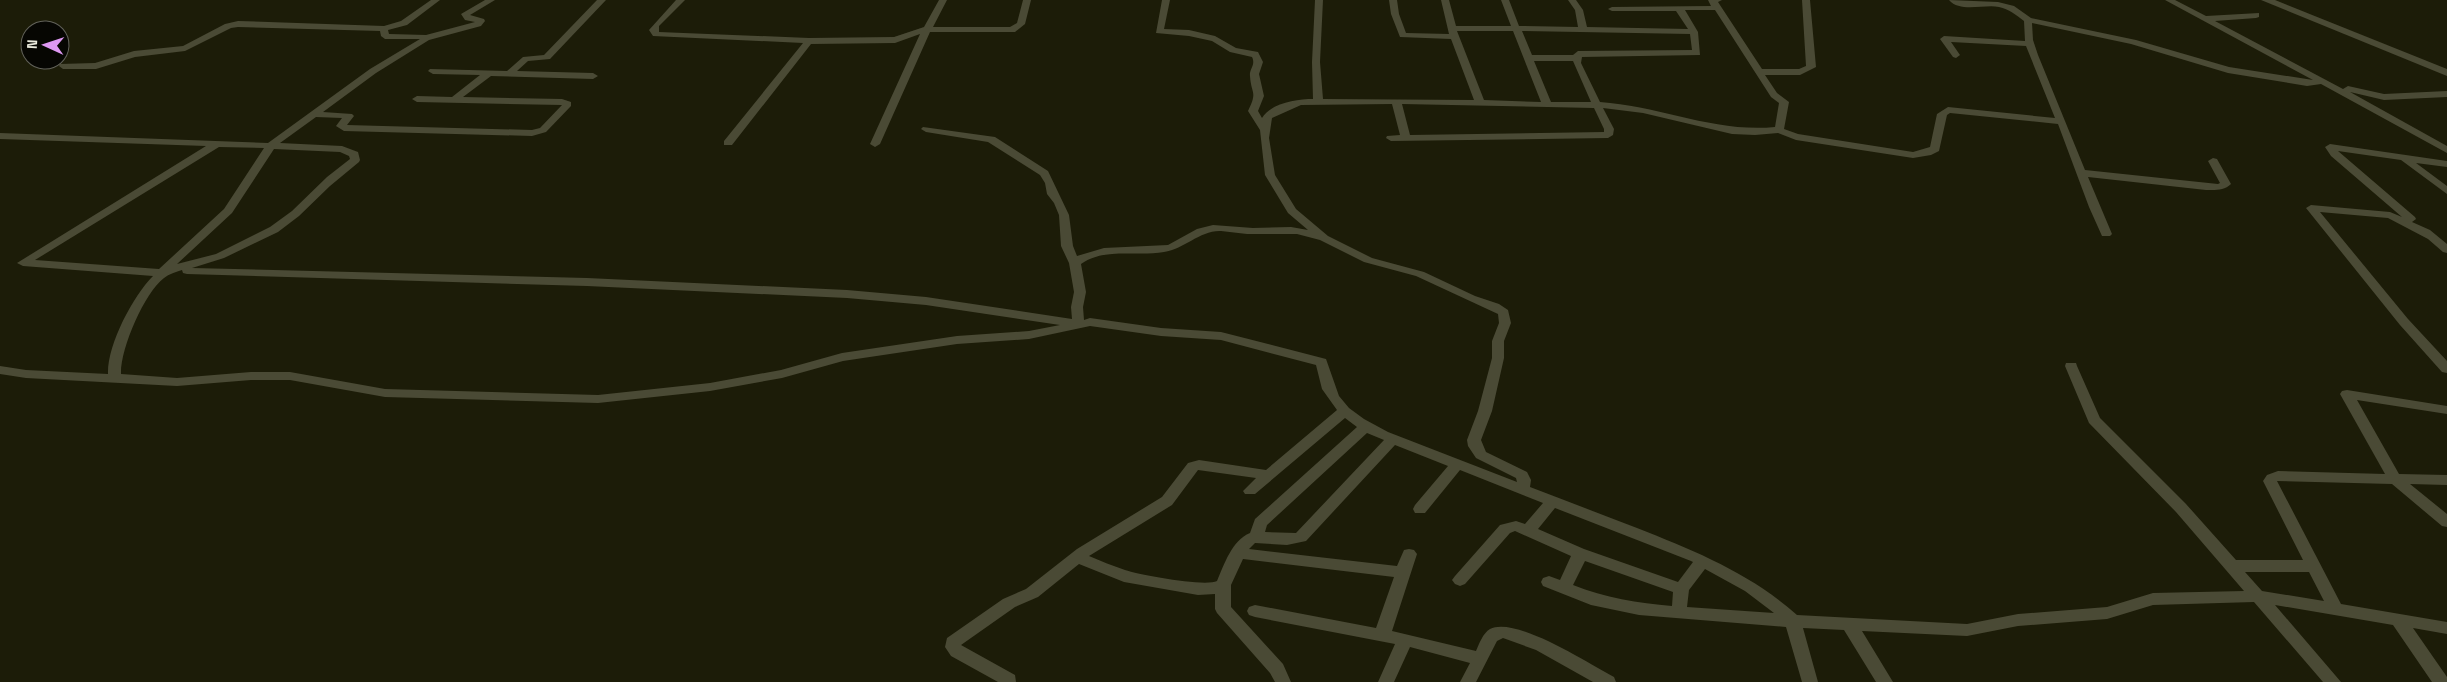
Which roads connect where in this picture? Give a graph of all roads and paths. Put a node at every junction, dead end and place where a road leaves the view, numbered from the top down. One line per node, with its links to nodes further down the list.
1 (436, 0): 25 (street)
2 (491, 0): 30 (street)
3 (602, 0): 42 (street)
4 (682, 0): 31 (street)
5 (943, 0): 26 (street)
6 (1027, 0): 26 (street)
7 (1166, 0): 58 (street)
8 (1319, 0): 49 (street)
9 (1393, 0): 29 (street)
10 (1445, 0): 29 (street)
11 (1505, 0): 24 (street)
12 (1572, 0): 27 (street)
13 (1806, 0): 39 (street)
14 (1953, 0): 23 (street)
15 (2169, 0): 22 (street)
16 (2266, 0): 41 (street)
17 (2277, 0): 37 (street)
18 (1717, 4): 19 (street); 39 (street)
19 (1679, 8): 20 (street); 28 (street)
20 (1612, 9)
21 (2256, 15): 22 (street)
22 (2206, 19): 44 (street)
23 (2028, 20): 32 (street); 44 (street)
24 (1516, 28): 27 (street); 29 (street); 34 (street)
25 (384, 29): 30 (street); 36 (street)
26 (927, 29): 31 (street); 65 (street)
27 (1583, 30): 28 (street)
28 (1694, 32): 35 (street)
29 (1454, 33): 51 (street)
30 (425, 38): 55 (street)
31 (809, 42): 64 (street)
32 (2031, 44): 33 (street); 56 (street)
33 (1956, 55)
34 (1529, 58): 35 (street); 52 (street)
35 (1576, 58): 53 (street)
36 (70, 66)
37 (2447, 67)
38 (433, 71): 40 (street)
39 (1761, 72): 59 (street)
40 (488, 73): 42 (street); 48 (street)
41 (2447, 73)
42 (508, 74): 43 (street)
43 (593, 76)
44 (2326, 82): 46 (street); 54 (street)
45 (2445, 95): 46 (street)
46 (2384, 97): 54 (street)
47 (417, 99): 48 (street)
48 (455, 99): 55 (street)
49 (1318, 101): 50 (street); 58 (street)
50 (1396, 101): 51 (street); 62 (street)
51 (1480, 102): 52 (street)
52 (1547, 105): 53 (street)
53 (1597, 105): 59 (street); 62 (street)
54 (2380, 112): 67 (street)
55 (315, 114): 66 (street)
56 (2062, 122): 59 (street); 71 (street)
57 (926, 129): 77 (street)
58 (1264, 129): 75 (street)
59 (1779, 130)
60 (0, 136): 63 (street)
61 (1391, 138): 62 (street)
62 (1406, 138)
63 (218, 143): 66 (street); 78 (street)
64 (728, 143)
65 (875, 144)
66 (271, 145): 78 (street); 78 (street)
67 (2447, 150)
68 (2404, 158): 70 (street); 72 (street); 74 (street)
69 (2213, 161): 71 (street)
70 (2447, 164)
71 (2083, 173): 73 (street)
72 (2447, 191)
73 (2106, 234)
74 (2432, 237): 76 (street); 81 (street)
75 (1324, 238): 77 (street); 92 (street)
76 (2447, 250)
77 (1075, 263): 79 (street)
78 (169, 272): 79 (street); 83 (street)
79 (1079, 324): 83 (street); 85 (street)
80 (2071, 366): 104 (street)
81 (2447, 369)
82 (0, 370): 83 (street)
83 (115, 378)
84 (2447, 410): 90 (street)
85 (1344, 411): 86 (street); 89 (street)
86 (1365, 427): 87 (street); 98 (street)
87 (1393, 439): 88 (street); 98 (street)
88 (1458, 463): 92 (street); 95 (street)
89 (1269, 475): 93 (street); 102 (street)
90 (2395, 479): 91 (street); 96 (street); 105 (street)
91 (2447, 480)
92 (1523, 489): 94 (street)
93 (1250, 491)
94 (1553, 500): 97 (street); 103 (street)
95 (1420, 509)
96 (2447, 522)
97 (1529, 530): 100 (street); 107 (street)
98 (1256, 537): 99 (street)
99 (1240, 553): 106 (street); 108 (street)
100 (1579, 553): 109 (street); 113 (street)
101 (1409, 554): 106 (street)
102 (1077, 557): 108 (street); 121 (street)
103 (1703, 560): 109 (street); 115 (street)
104 (2233, 566): 105 (street); 110 (street)
105 (2314, 566): 111 (street)
106 (1403, 572): 118 (street)
107 (1460, 580)
108 (1223, 584): 122 (street)
109 (1681, 588): 113 (street)
110 (2259, 596): 111 (street); 116 (street); 128 (street)
111 (2335, 607): 114 (street)
112 (1255, 611): 118 (street)
113 (1679, 612): 115 (street)
114 (2396, 618): 117 (street); 129 (street)
115 (1793, 621): 116 (street); 126 (street)
116 (1849, 624): 127 (street)
117 (2447, 628)
118 (1382, 636): 119 (street)
119 (1404, 640): 120 (street); 123 (street)
120 (1481, 659): 124 (street); 125 (street)
121 (1009, 680)
122 (1283, 682)
123 (1386, 682)
124 (1468, 682)
125 (1608, 682)
126 (1810, 682)
127 (1885, 682)
128 (2333, 682)
129 (2441, 682)

